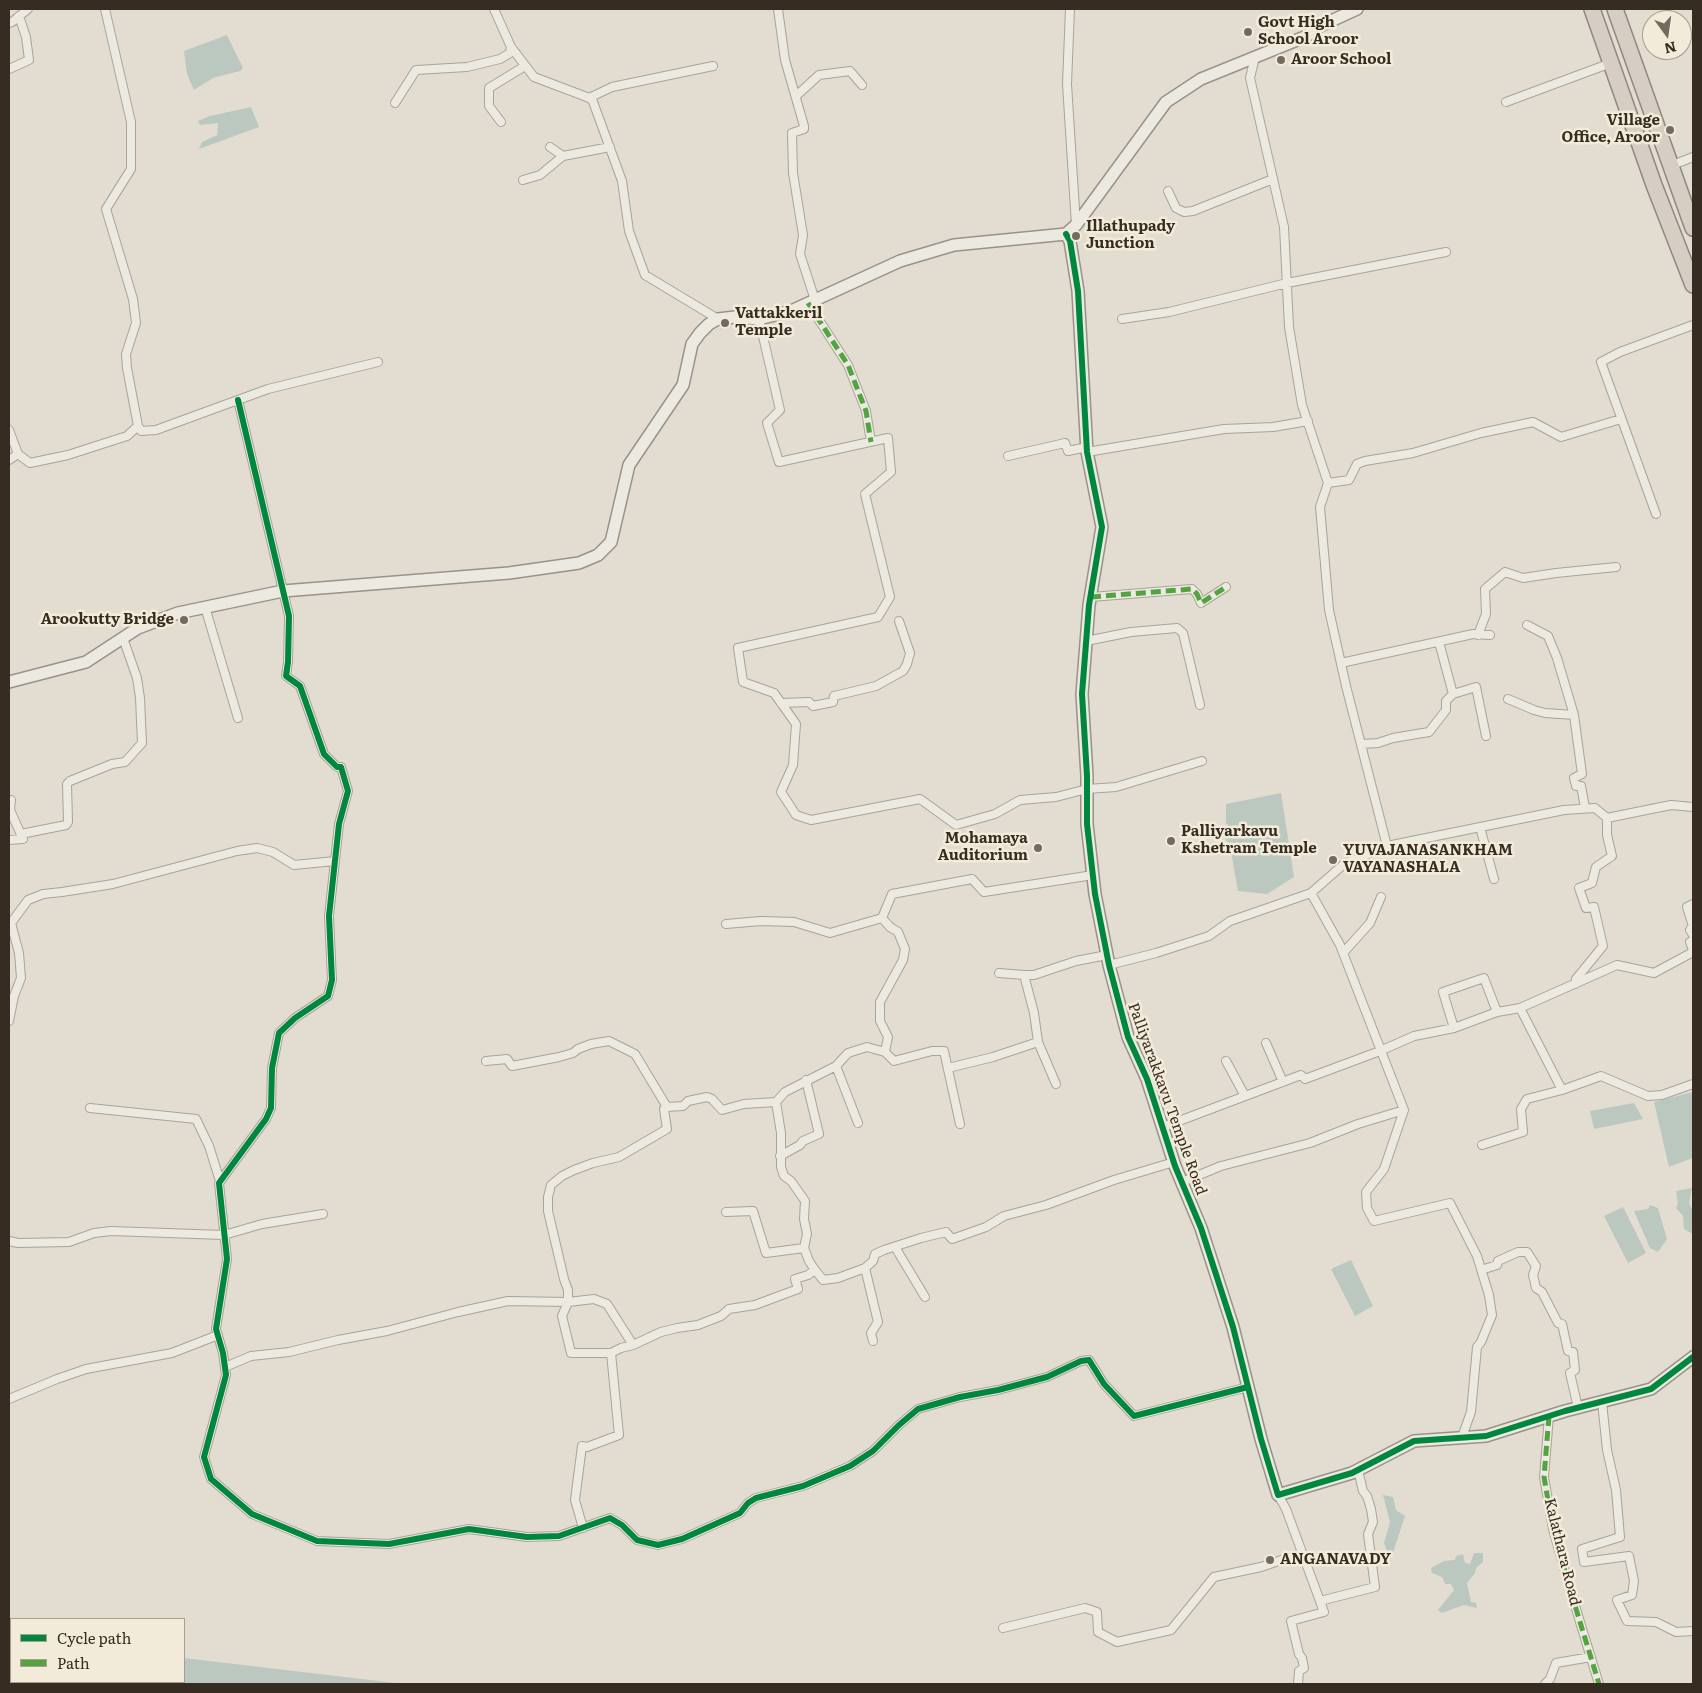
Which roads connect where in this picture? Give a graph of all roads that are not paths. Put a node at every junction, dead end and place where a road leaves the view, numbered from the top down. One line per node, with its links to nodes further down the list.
1 (28, 9): 9 (street)
2 (106, 9): 46 (street)
3 (494, 9): 11 (street)
4 (778, 9): 18 (street)
5 (1070, 9): 31 (street)
6 (1357, 9): 12 (street)
7 (1592, 9): 13 (highway)
8 (1615, 9): 27 (highway)
9 (19, 16): 10 (street); 16 (street)
10 (9, 23)
11 (511, 47): 14 (street); 21 (street)
12 (1255, 57): 28 (street); 31 (street)
13 (1610, 63): 20 (street); 36 (highway)
14 (525, 66): 19 (street); 22 (street)
15 (713, 66): 19 (street)
16 (9, 69)
17 (862, 85): 18 (street)
18 (796, 96): 37 (street)
19 (589, 98): 24 (street)
20 (1506, 102)
21 (395, 103)
22 (501, 122)
23 (550, 147): 25 (street)
24 (610, 147): 25 (street); 38 (street)
25 (563, 156): 29 (street)
26 (1693, 157): 27 (street)
27 (1670, 166): 32 (highway)
28 (1273, 179): 30 (street); 35 (street)
29 (523, 180)
30 (1168, 191)
31 (1076, 226): 33 (street)
32 (1693, 228)
33 (1066, 234): 37 (street); 49 (street, Palliyarakkavu Temple Road)
34 (1446, 252): 35 (street)
35 (1287, 283): 40 (street); 45 (street)
36 (1693, 285)
37 (811, 302): 39 (street); 48 (street)
38 (718, 319): 39 (street); 57 (street)
39 (759, 319): 48 (street)
40 (1122, 319)
41 (1693, 325): 44 (street)
42 (378, 362): 43 (street)
43 (238, 400): 46 (street); 57 (street)
44 (1621, 419): 53 (street); 54 (street)
45 (1308, 421): 49 (street); 53 (street)
46 (138, 426): 50 (street)
47 (9, 430): 50 (street)
48 (871, 442): 71 (street)
49 (1087, 450): 51 (street); 58 (street, Palliyarakkavu Temple Road)
50 (18, 454): 52 (street)
51 (1008, 456)
52 (9, 460)
53 (1328, 482): 67 (street)
54 (1656, 514)
55 (1616, 567): 62 (street)
56 (1226, 587): 58 (street)
57 (283, 591): 59 (street); 87 (street)
58 (1090, 597): 65 (street, Palliyarakkavu Temple Road)
59 (205, 607): 64 (street); 74 (street)
60 (899, 621): 71 (street)
61 (1527, 625): 73 (street)
62 (1478, 634): 63 (street); 66 (street)
63 (1490, 635)
64 (123, 638): 68 (street); 84 (street)
65 (1086, 641): 72 (street); 78 (street, Palliyarakkavu Temple Road)
66 (1439, 642): 67 (street); 69 (street)
67 (1341, 663): 76 (street)
68 (9, 682)
69 (1453, 694): 75 (street); 76 (street)
70 (1508, 699): 73 (street)
71 (781, 703): 78 (street)
72 (1200, 705)
73 (1574, 715): 81 (street)
74 (238, 718)
75 (1486, 736)
76 (1362, 744): 86 (street)
77 (1202, 761): 78 (street)
78 (1087, 789): 88 (street, Palliyarakkavu Temple Road)
79 (9, 800): 84 (street)
80 (1693, 807): 82 (street)
81 (1585, 808): 82 (street); 83 (street)
82 (1606, 818): 103 (street)
83 (1480, 827): 86 (street); 89 (street)
84 (20, 834): 85 (street)
85 (9, 840)
86 (1387, 846): 90 (street)
87 (335, 861): 94 (street); 132 (street)
88 (1093, 875): 93 (street); 100 (street, Palliyarakkavu Temple Road)
89 (1494, 879)
90 (1311, 893): 99 (street); 100 (street)
91 (1381, 897): 99 (street)
92 (1693, 904): 96 (street)
93 (882, 918): 95 (street); 111 (street)
94 (10, 921): 106 (street)
95 (726, 924)
96 (1693, 935)
97 (1693, 940): 98 (street)
98 (1693, 951): 103 (street)
99 (1343, 953): 110 (street)
100 (1108, 960): 102 (street); 128 (street, Palliyarakkavu Temple Road)
101 (999, 973): 102 (street)
102 (1024, 975): 108 (street)
103 (1575, 984): 104 (street)
104 (1520, 1008): 105 (street); 120 (street)
105 (1497, 1012): 107 (street); 107 (street)
106 (9, 1021)
107 (1454, 1028): 110 (street)
108 (1038, 1042): 115 (street); 118 (street)
109 (1266, 1043): 117 (street)
110 (1380, 1051): 117 (street); 125 (street)
111 (885, 1052): 114 (street); 115 (street)
112 (486, 1061): 124 (street)
113 (1226, 1061): 121 (street)
114 (836, 1066): 116 (street); 126 (street)
115 (948, 1068): 127 (street)
116 (806, 1080): 122 (street); 130 (street)
117 (1283, 1082): 121 (street)
118 (1056, 1084)
119 (1693, 1084): 120 (street)
120 (1562, 1090): 129 (street)
121 (1245, 1096): 128 (street)
122 (776, 1102): 124 (street); 130 (street)
123 (90, 1108): 132 (street)
124 (666, 1108): 144 (street)
125 (1404, 1110): 133 (street); 142 (street)
126 (858, 1123)
127 (960, 1124)
128 (1163, 1127): 131 (street, Palliyarakkavu Temple Road)
129 (1482, 1145)
130 (780, 1156): 139 (street)
131 (1174, 1162): 133 (street, Palliyarakkavu Temple Road); 138 (street)
132 (220, 1181): 136 (street)
133 (1182, 1182): 151 (street, Palliyarakkavu Temple Road)
134 (726, 1212): 139 (street)
135 (323, 1214): 136 (street)
136 (224, 1234): 137 (street); 145 (street)
137 (9, 1242)
138 (895, 1247): 140 (street); 143 (street)
139 (804, 1248): 141 (street)
140 (865, 1268): 141 (street); 146 (street)
141 (815, 1270): 147 (street)
142 (1481, 1270): 154 (street); 156 (street)
143 (925, 1297)
144 (568, 1302): 147 (street); 148 (street); 150 (street)
145 (218, 1335): 150 (street); 152 (street)
146 (874, 1341)
147 (633, 1345): 148 (street)
148 (611, 1353): 159 (street)
149 (1693, 1357): 153 (street)
150 (225, 1367): 159 (street)
151 (1248, 1387): 158 (street, Palliyarakkavu Temple Road); 159 (street)
152 (9, 1399)
153 (1602, 1402): 154 (street); 163 (street)
154 (1578, 1408): 155 (street)
155 (1549, 1416): 156 (street); 164 (street, Kalathara Road)
156 (1462, 1437): 157 (street)
157 (1358, 1470): 158 (street); 161 (street)
158 (1278, 1494): 160 (street)
159 (583, 1528)
160 (1302, 1553): 161 (street); 162 (street)
161 (1320, 1601): 165 (street)
162 (1003, 1628)
163 (1693, 1631)
164 (1591, 1658): 166 (street); 167 (street, Kalathara Road)
165 (1298, 1684)
166 (1544, 1684)
167 (1599, 1684)

